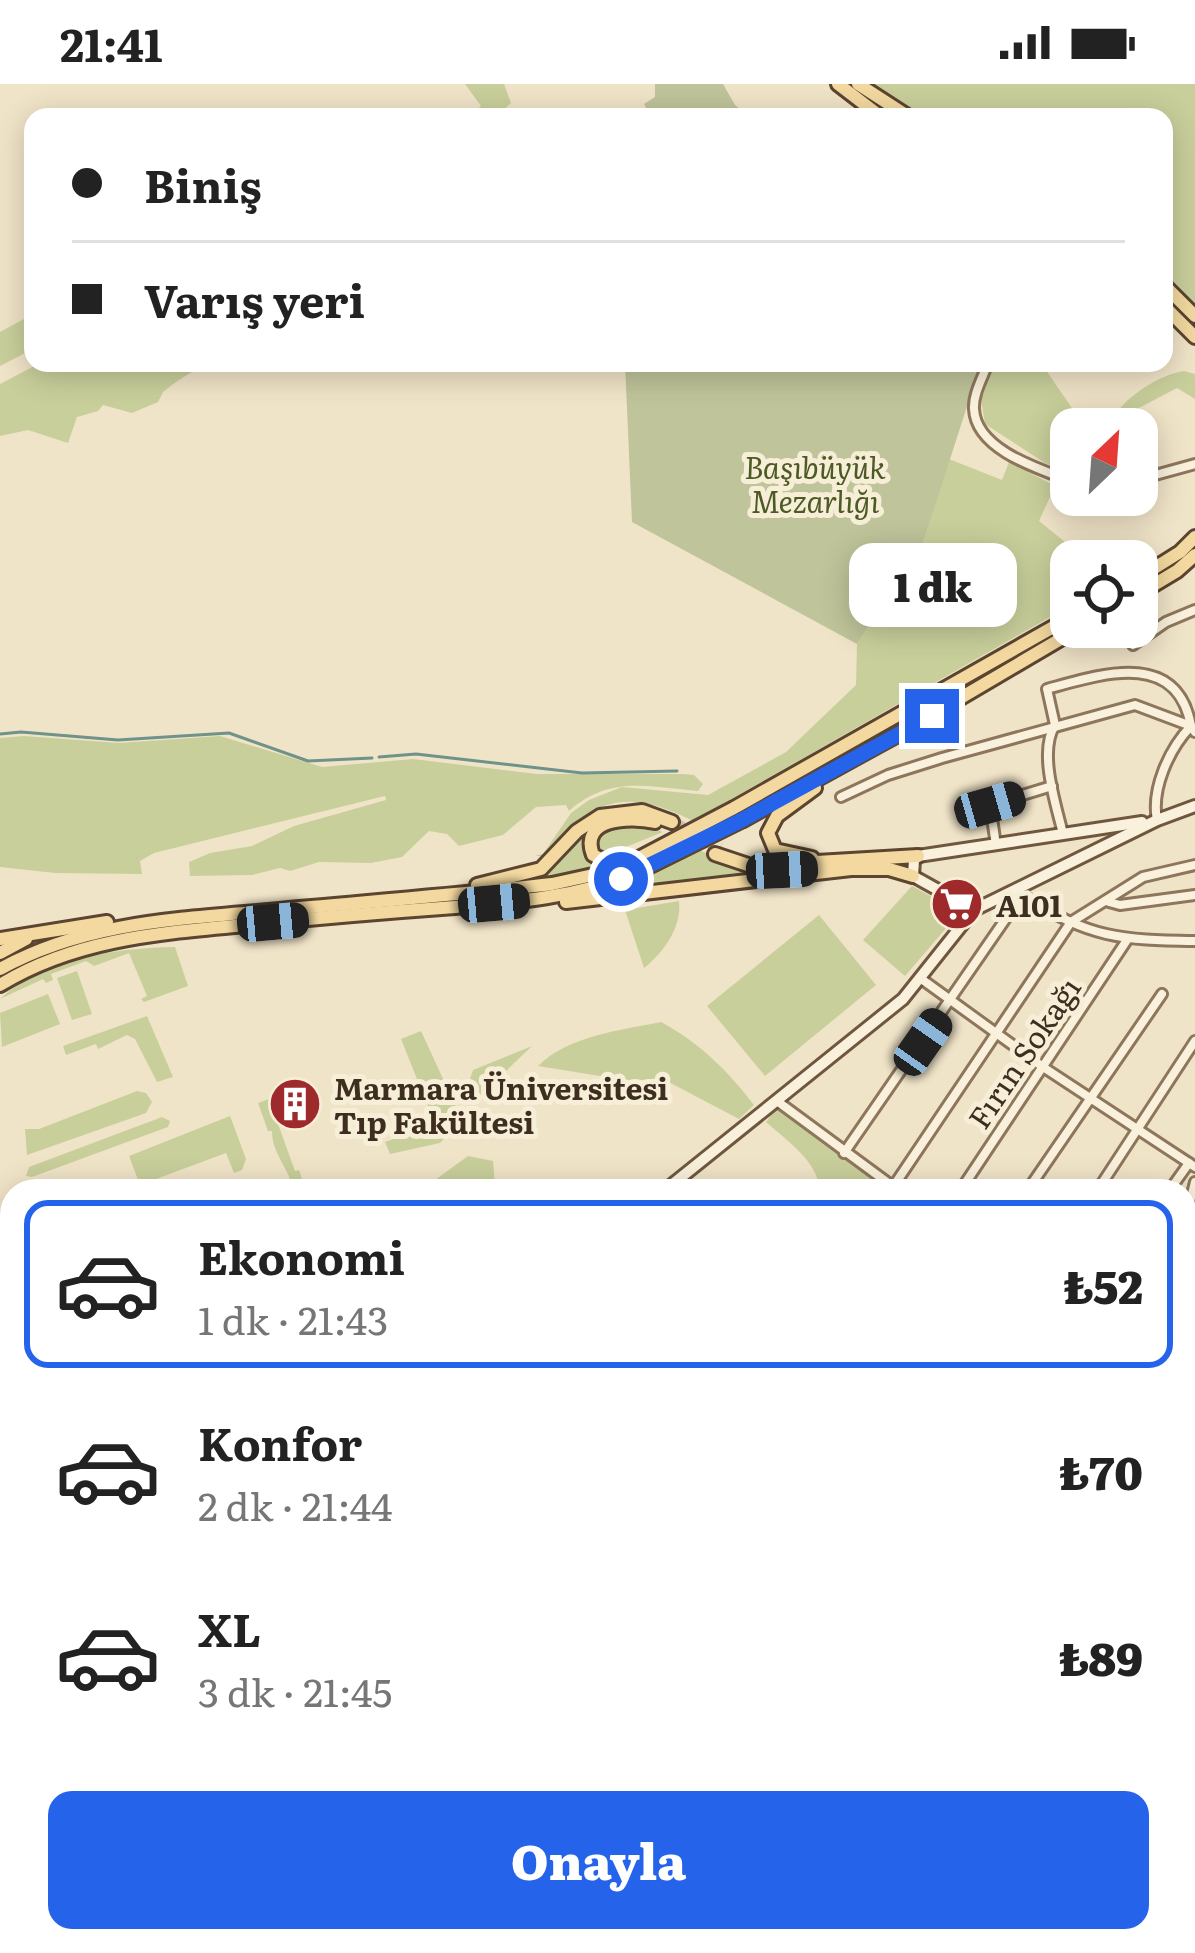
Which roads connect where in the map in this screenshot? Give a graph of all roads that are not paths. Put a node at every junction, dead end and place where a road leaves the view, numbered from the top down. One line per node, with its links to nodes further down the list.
1 (838, 84): 3 (main road)
2 (858, 84): 4 (main road)
3 (869, 108)
4 (895, 108)
5 (1173, 315): 6 (main road)
6 (1195, 337)
7 (985, 372): 9 (street)
8 (1195, 464): 10 (street)
9 (1050, 471)
10 (1158, 474)
11 (1195, 537): 13 (main road)
12 (1195, 555): 14 (main road)
13 (1158, 564)
14 (1158, 583)
15 (1195, 610): 16 (street)
16 (1158, 628)
17 (1050, 629): 26 (main road)
18 (1050, 645): 22 (main road)
19 (1191, 701): 20 (street); 21 (street)
20 (1055, 725): 21 (street); 23 (street); 24 (street)
21 (1193, 729): 27 (street)
22 (839, 769): 26 (main road); 33 (main road)
23 (1053, 786): 28 (street); 29 (street)
24 (841, 797)
25 (1195, 806): 27 (main road)
26 (738, 814): 32 (main road, bridge); 41 (main road, bridge)
27 (1157, 820): 28 (main road); 36 (main road)
28 (1064, 835): 29 (main road)
29 (996, 846): 31 (main road)
30 (718, 851): 33 (main road)
31 (918, 856): 33 (main road); 35 (main road)
32 (637, 859): 38 (main road); 38 (main road)
33 (850, 864): 35 (main road); 41 (main road)
34 (1195, 865): 40 (street)
35 (913, 876): 42 (main road)
36 (1018, 886): 39 (street); 42 (main road)
37 (1195, 895): 40 (street)
38 (422, 896): 43 (main road)
39 (1027, 898): 44 (street); 54 (street)
40 (1107, 901): 44 (street)
41 (463, 906): 52 (main road)
42 (974, 910): 51 (main road)
43 (168, 920): 45 (main road); 50 (main road)
44 (1071, 922): 47 (street); 55 (street)
45 (32, 935): 46 (main road); 49 (main road)
46 (0, 939)
47 (1127, 940): 48 (street); 57 (street, Fırın Sokağı)
48 (1195, 941)
49 (0, 953)
50 (0, 968)
51 (920, 978): 54 (street); 59 (main road)
52 (0, 985)
53 (1162, 994): 58 (street)
54 (952, 1001): 55 (street); 61 (street)
55 (998, 1036): 57 (street); 65 (street)
56 (1195, 1041): 60 (street)
57 (1043, 1067): 58 (street); 66 (street, Fırın Sokağı)
58 (1091, 1098): 60 (street); 67 (street)
59 (773, 1104): 61 (street); 63 (main road)
60 (1139, 1129): 62 (street); 68 (street)
61 (844, 1153): 64 (street)
62 (1192, 1165)
63 (679, 1179)
64 (882, 1179)
65 (903, 1179)
66 (968, 1179)
67 (1035, 1179)
68 (1104, 1179)

